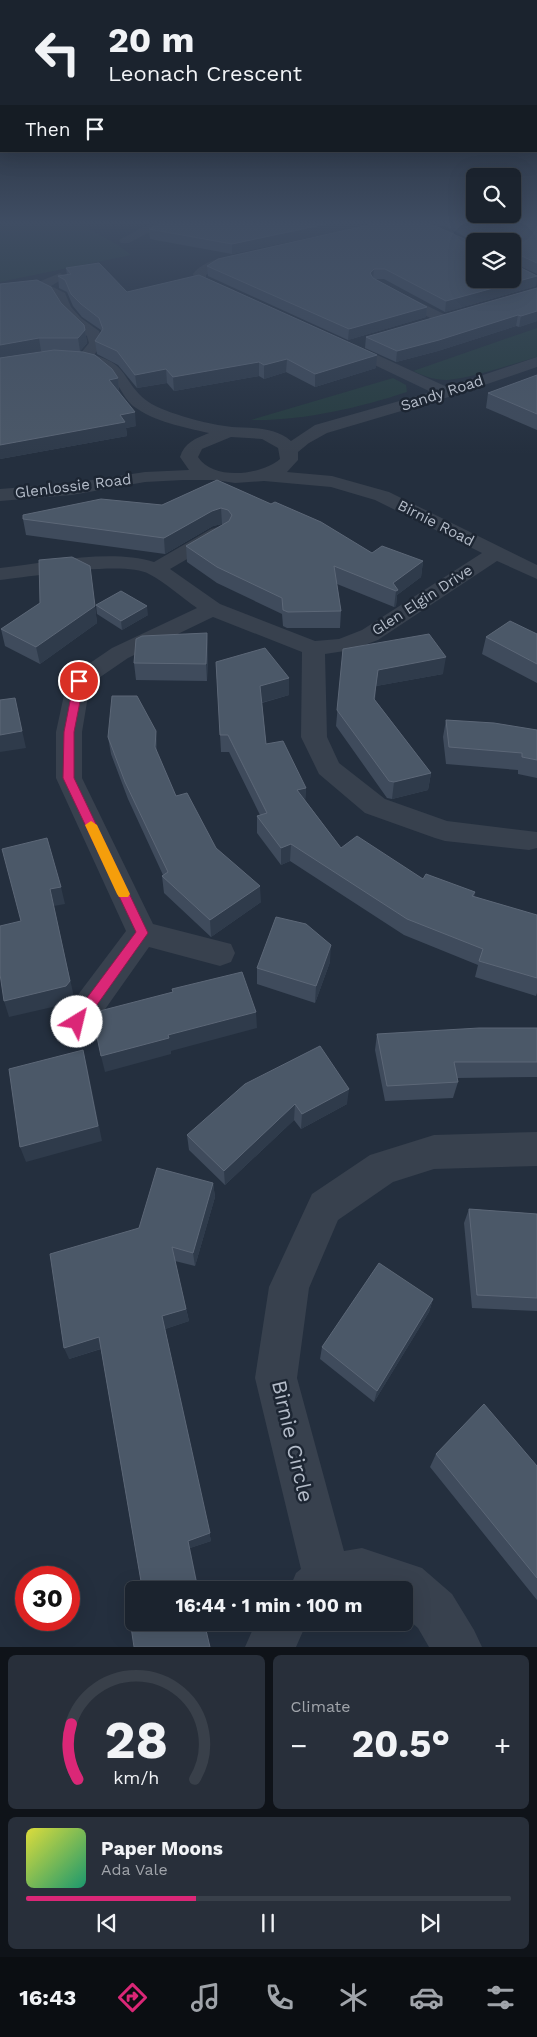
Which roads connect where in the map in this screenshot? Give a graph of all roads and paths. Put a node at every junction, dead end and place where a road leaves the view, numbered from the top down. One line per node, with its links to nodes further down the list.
1 (62, 301): 7 (street)
2 (412, 301): 3 (street)
3 (424, 325)
4 (330, 339): 6 (street)
5 (367, 341): 6 (street)
6 (348, 347): 12 (street)
7 (85, 358): 9 (street); 13 (street)
8 (537, 362): 10 (street, Sandy Road)
9 (0, 365)
10 (507, 372): 11 (street); 12 (street, Sandy Road)
11 (529, 381)
12 (446, 393): 14 (street, Sandy Road)
13 (177, 420): 15 (street, Birnie Road); 16 (street)
14 (347, 421): 15 (street, Sandy Road); 17 (street, Sandy Road)
15 (240, 432): 16 (street, Glenlossie Road); 17 (street, Birnie Road)
16 (193, 448): 19 (street); 20 (street, Glenlossie Road)
17 (290, 453): 18 (street, Sandy Road); 21 (street, Birnie Road)
18 (264, 475): 19 (street, Glenlossie Road); 21 (street, Birnie Road)
19 (217, 476): 20 (street, Glenlossie Road)
20 (145, 477): 22 (street, Glenlossie Road)
21 (332, 482): 24 (street, Birnie Road)
22 (0, 495)
23 (221, 532): 25 (street)
24 (496, 553): 26 (street, Birnie Road); 29 (street, Glen Elgin Drive)
25 (156, 569): 27 (street, Glen Elgin Drive); 28 (street, Glen Elgin Drive)
26 (537, 573)
27 (0, 574)
28 (212, 609): 29 (street, Glen Elgin Drive); 31 (street)
29 (313, 648): 30 (street)
30 (529, 840)
31 (142, 933): 32 (street); 33 (street)
32 (220, 953)
33 (77, 1022)
34 (537, 1149): 35 (street, Birnie Circle)
35 (319, 1581)
36 (330, 1581): 37 (street, Birnie Circle)
37 (392, 1581)
38 (413, 1592): 41 (street, Birnie Circle)
39 (278, 1631): 40 (street)
40 (270, 1647)
41 (457, 1647)

